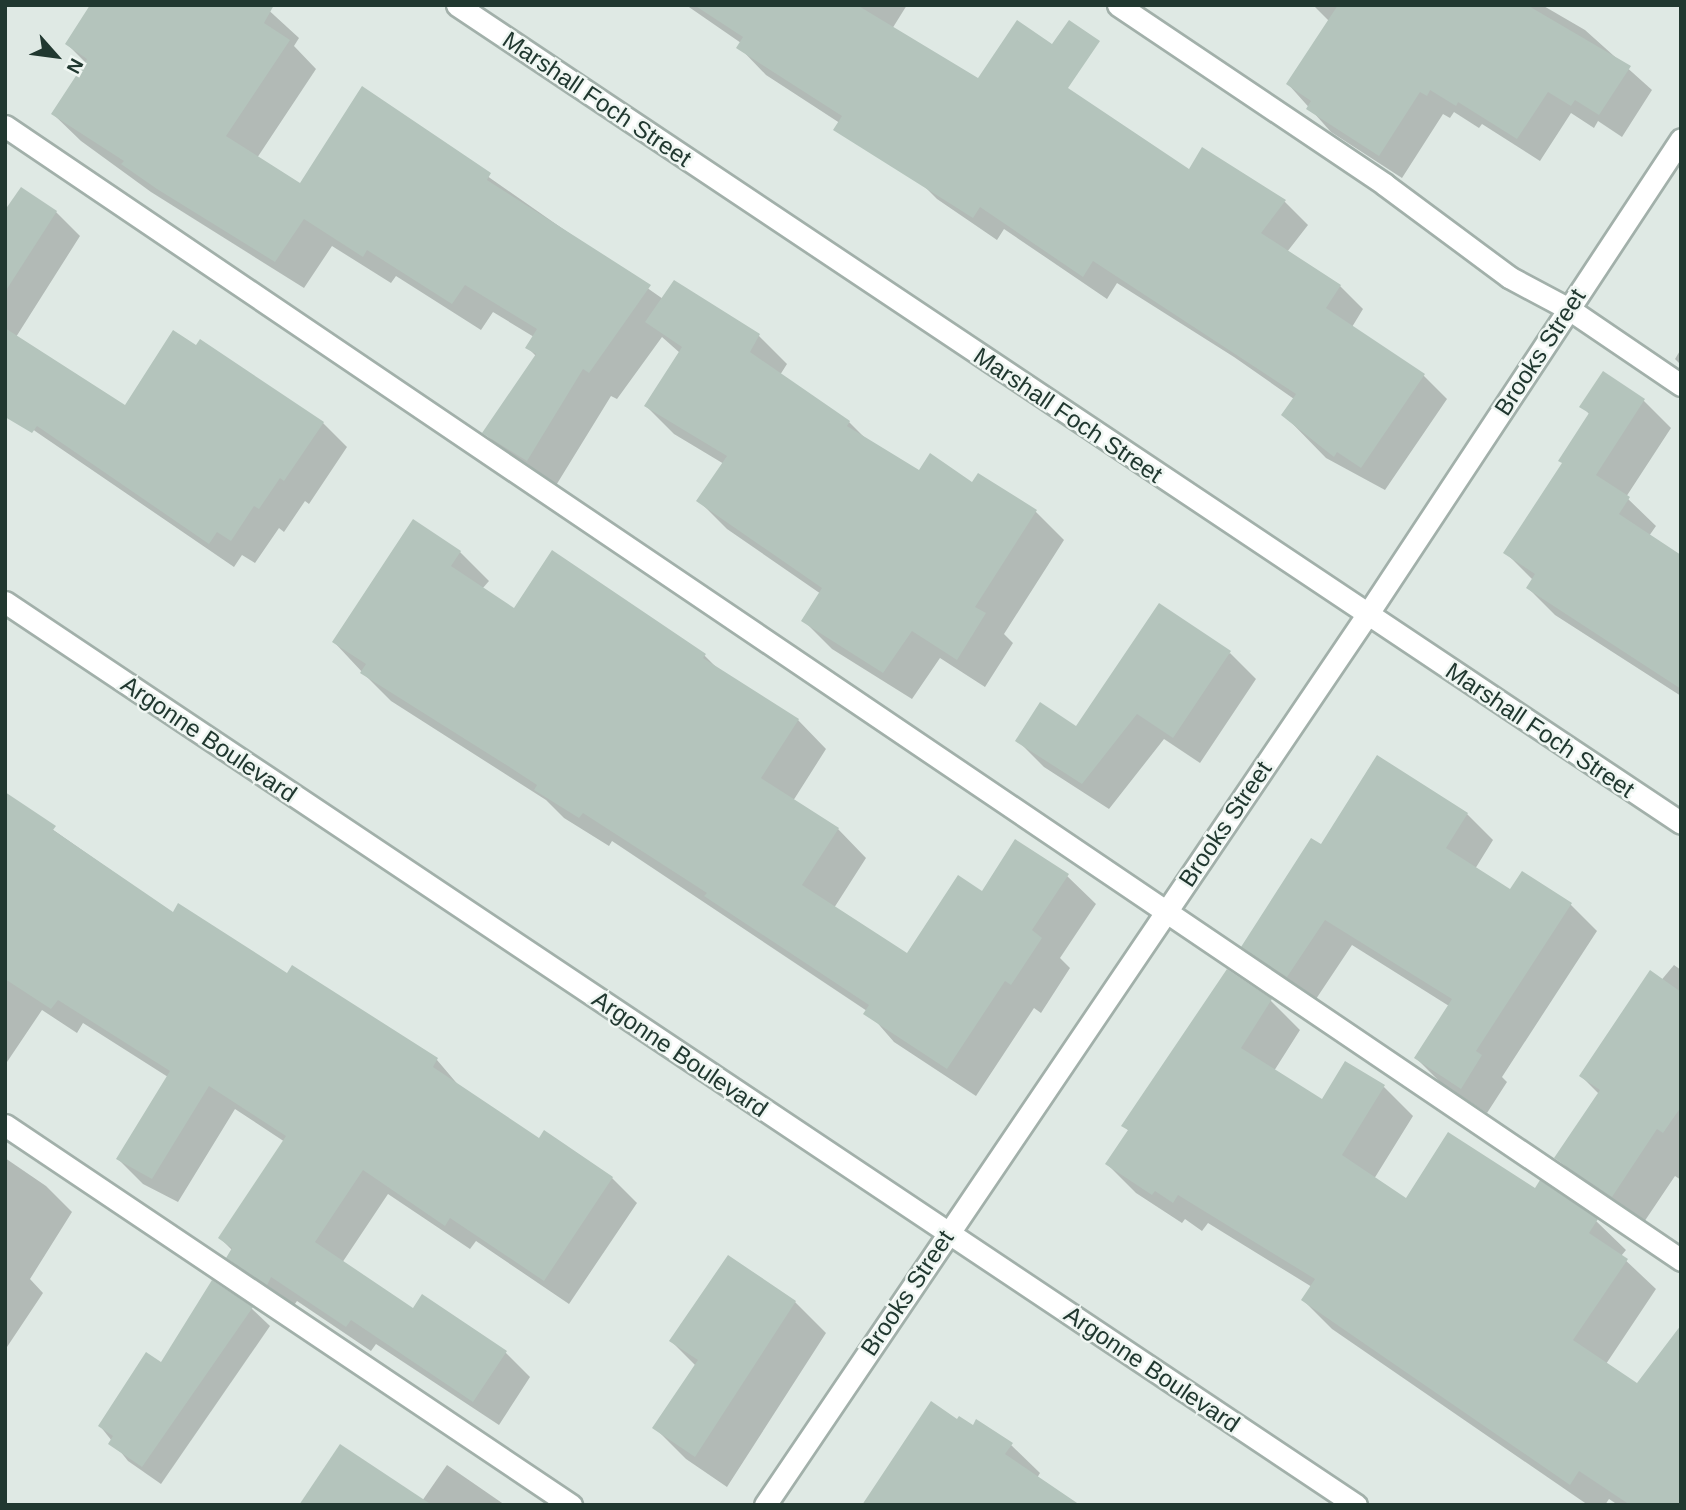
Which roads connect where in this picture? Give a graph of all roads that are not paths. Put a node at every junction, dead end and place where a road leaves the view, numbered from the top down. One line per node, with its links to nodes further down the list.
1 (457, 5): 8 (street, Marshall Foch Street)
2 (1118, 5): 5 (street)
3 (5, 126): 10 (street)
4 (1681, 139): 5 (street, Brooks Street)
5 (1569, 309): 6 (street); 8 (street, Brooks Street)
6 (1681, 385)
7 (5, 602): 12 (street, Argonne Boulevard)
8 (1367, 615): 9 (street, Marshall Foch Street); 10 (street, Brooks Street)
9 (1681, 823)
10 (1167, 911): 12 (street, Brooks Street); 13 (street)
11 (5, 1125): 14 (street)
12 (947, 1233): 15 (street, Brooks Street); 16 (street, Argonne Boulevard)
13 (1681, 1259)
14 (571, 1505)
15 (765, 1505)
16 (1356, 1505)

